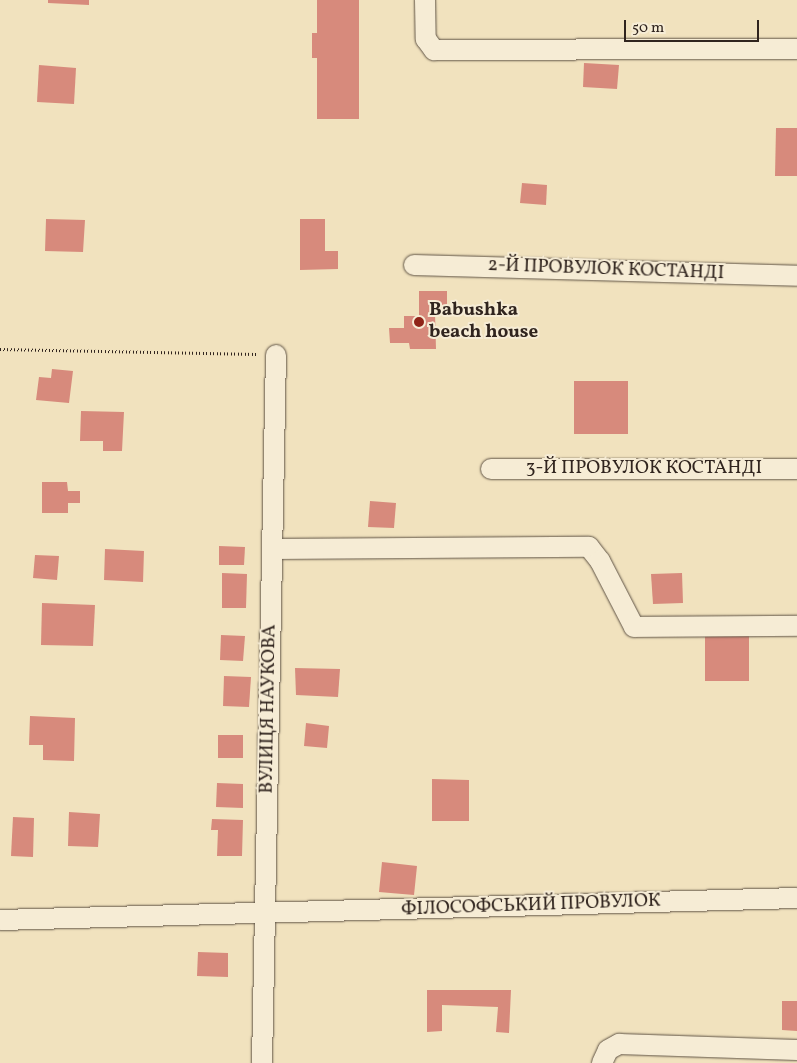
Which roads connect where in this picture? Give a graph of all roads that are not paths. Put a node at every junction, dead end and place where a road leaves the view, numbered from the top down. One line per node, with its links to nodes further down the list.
1 (425, 0): 2 (street)
2 (797, 49)
3 (414, 265): 4 (street, 2-Й ПРОВУЛОК КОСТАНДІ)
4 (797, 276)
5 (276, 355): 8 (street, ВУЛИЦЯ НАУКОВА)
6 (491, 469): 7 (street, 3-Й ПРОВУЛОК КОСТАНДІ)
7 (797, 469)
8 (272, 549): 9 (street); 11 (street, ВУЛИЦЯ НАУКОВА)
9 (797, 626)
10 (797, 898): 11 (street, ФІЛОСОФСЬКИЙ ПРОВУЛОК)
11 (266, 915): 12 (street, ФІЛОСОФСЬКИЙ ПРОВУЛОК); 14 (street, ВУЛИЦЯ НАУКОВА)
12 (0, 920)
13 (797, 1050): 15 (street)
14 (262, 1063)
15 (602, 1063)

